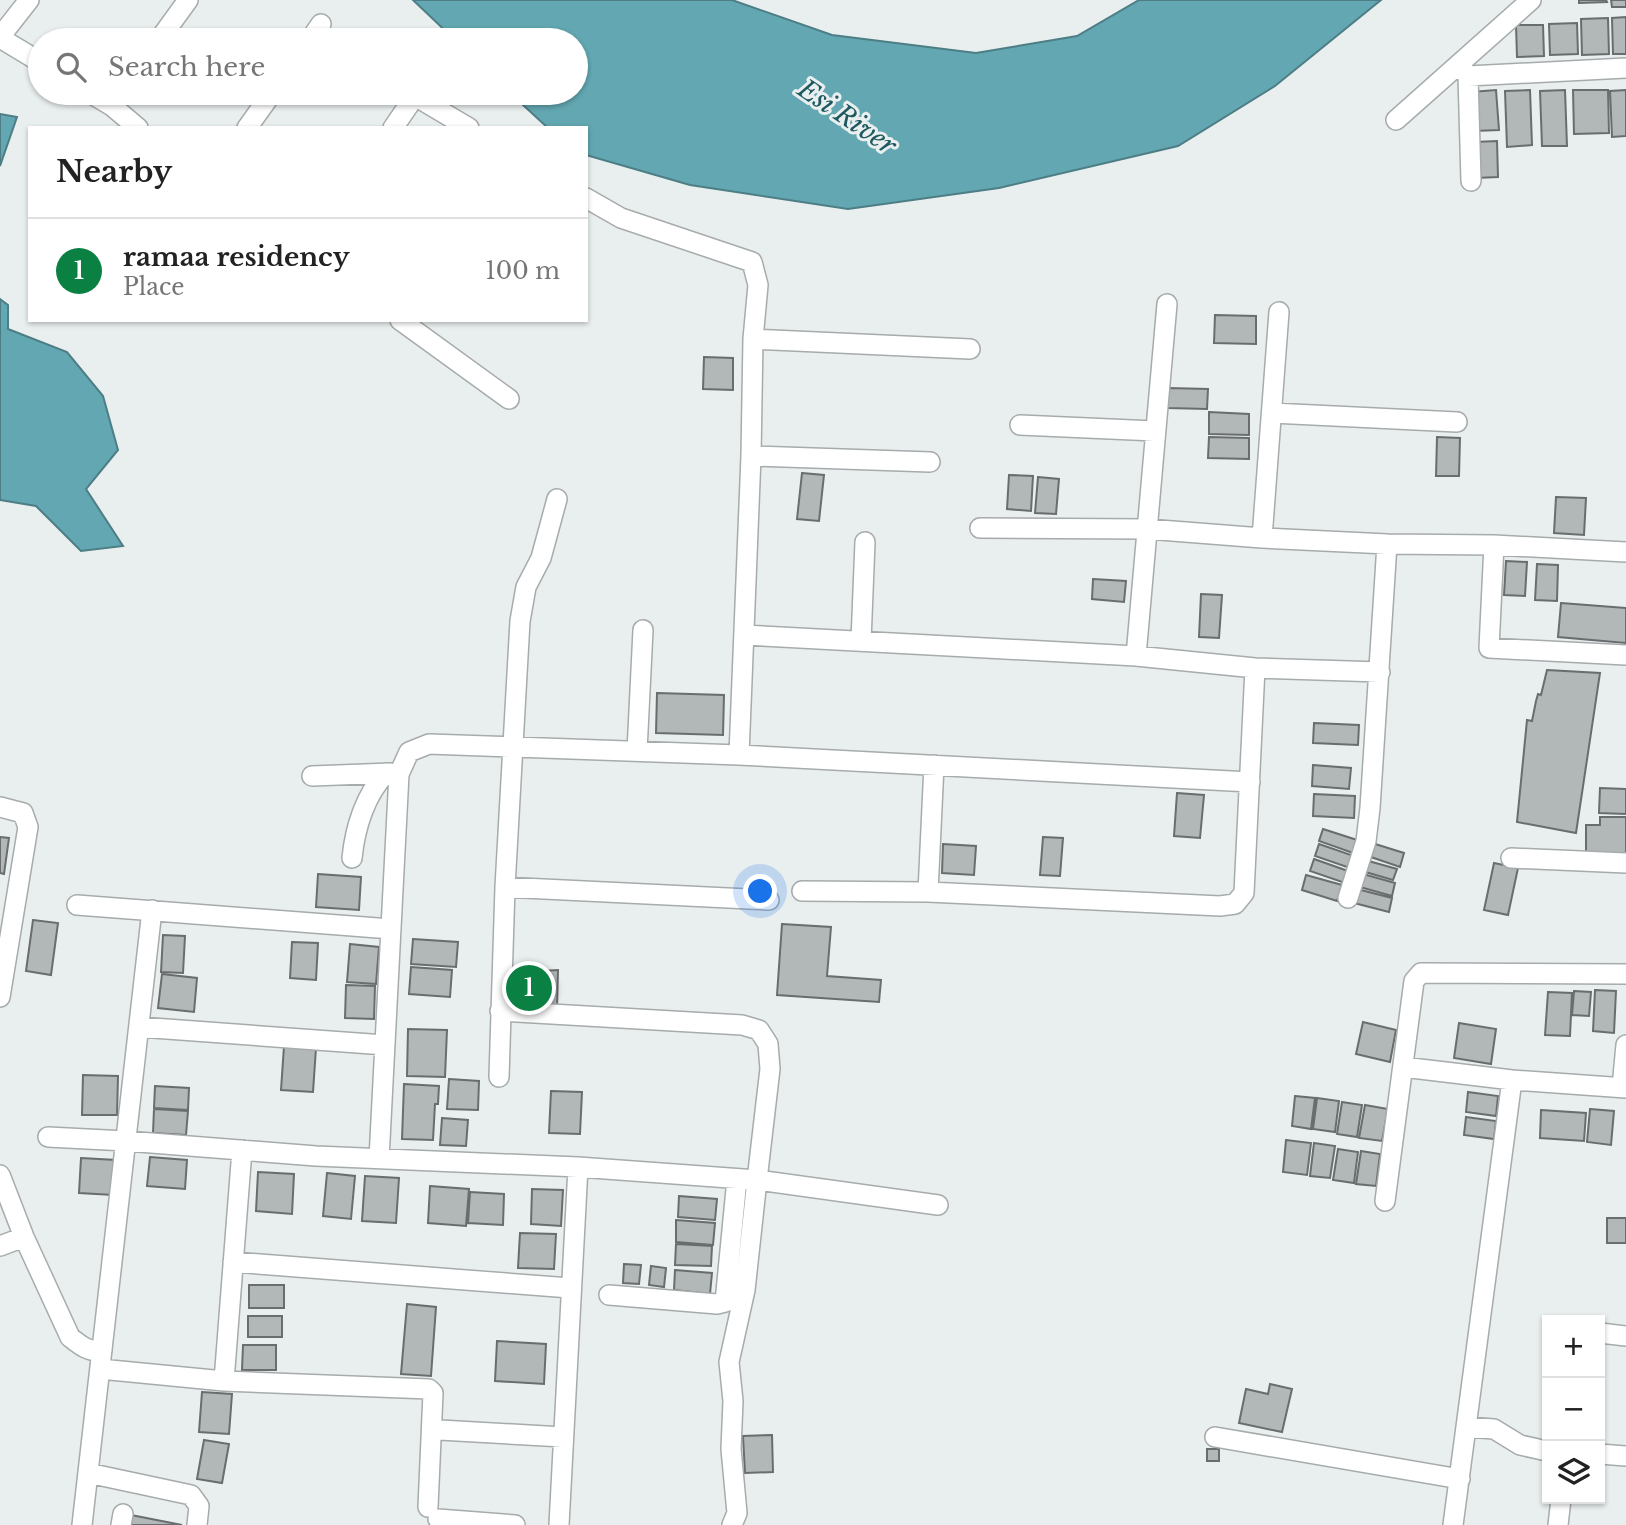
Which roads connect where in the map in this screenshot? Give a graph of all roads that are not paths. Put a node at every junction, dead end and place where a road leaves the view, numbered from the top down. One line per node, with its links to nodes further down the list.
1 (29, 0): 7 (street)
2 (188, 0): 5 (street)
3 (1531, 0): 10 (street)
4 (321, 24): 6 (street)
5 (168, 28)
6 (318, 28)
7 (0, 37): 8 (street)
8 (28, 54)
9 (1626, 68): 10 (street)
10 (1463, 70): 15 (street); 20 (street)
11 (121, 105): 16 (street)
12 (263, 105): 17 (street)
13 (409, 105): 18 (street)
14 (430, 105): 19 (street)
15 (1395, 120)
16 (137, 126)
17 (248, 126)
18 (394, 126)
19 (466, 126)
20 (1471, 181)
21 (588, 199): 25 (street)
22 (1167, 304): 31 (street)
23 (1279, 312): 28 (street)
24 (403, 322): 27 (street)
25 (753, 339): 26 (street); 32 (street)
26 (970, 349)
27 (509, 398)
28 (1272, 413): 29 (street); 37 (street)
29 (1457, 422)
30 (1020, 425): 31 (street)
31 (1155, 431): 36 (street)
32 (751, 456): 33 (street); 43 (street)
33 (930, 463)
34 (557, 499): 49 (street)
35 (980, 528): 36 (street)
36 (1147, 529): 37 (street); 46 (street)
37 (1262, 538): 39 (street)
38 (865, 542): 44 (street)
39 (1387, 544): 40 (street); 48 (street)
40 (1494, 545): 41 (street); 45 (street)
41 (1626, 552)
42 (643, 630): 50 (street)
43 (744, 635): 44 (street); 51 (street)
44 (861, 641): 46 (street)
45 (1626, 655)
46 (1136, 656): 47 (street)
47 (1255, 668): 48 (street); 55 (street)
48 (1380, 672): 63 (street)
49 (512, 747): 50 (street); 53 (street); 60 (street)
50 (637, 751): 51 (street)
51 (738, 755): 52 (street)
52 (934, 765): 55 (street); 62 (street)
53 (393, 774): 54 (street); 57 (street); 67 (street)
54 (312, 776)
55 (1250, 782): 62 (street)
56 (0, 807): 68 (street)
57 (352, 858)
58 (1511, 858): 59 (street)
59 (1626, 863)
60 (505, 887): 64 (street); 71 (street)
61 (802, 891): 62 (street)
62 (928, 892)
63 (1348, 898)
64 (769, 900)
65 (77, 905): 66 (street)
66 (152, 911): 67 (street); 72 (street)
67 (391, 929): 73 (street)
68 (6, 935): 70 (street)
69 (1626, 974): 75 (street)
70 (0, 997)
71 (500, 1011): 76 (street); 86 (street)
72 (139, 1027): 73 (street); 80 (street)
73 (385, 1045): 82 (street)
74 (1626, 1045): 78 (street)
75 (1403, 1067): 77 (street); 87 (street)
76 (499, 1077)
77 (1512, 1080): 78 (street); 98 (street)
78 (1624, 1087)
79 (48, 1137): 80 (street)
80 (126, 1141): 81 (street); 96 (street)
81 (242, 1150): 82 (street); 91 (street)
82 (379, 1159): 83 (street)
83 (578, 1167): 85 (street); 92 (street)
84 (0, 1175): 89 (street)
85 (737, 1179): 86 (street); 93 (street)
86 (757, 1180): 88 (street); 112 (street)
87 (1385, 1201)
88 (939, 1205)
89 (24, 1237): 90 (street); 96 (street)
90 (0, 1246)
91 (233, 1262): 92 (street); 97 (street)
92 (570, 1289): 100 (street)
93 (609, 1295)
94 (1605, 1334): 95 (street)
95 (1626, 1336)
96 (101, 1360): 97 (street); 105 (street)
97 (224, 1381): 110 (street)
98 (1467, 1427): 102 (street); 106 (street)
99 (440, 1430): 100 (street)
100 (563, 1437): 111 (street)
101 (1215, 1437): 106 (street)
102 (1542, 1450)
103 (1605, 1454): 104 (street)
104 (1626, 1456)
105 (88, 1473): 108 (street); 109 (street)
106 (1460, 1479): 113 (street)
107 (1560, 1504): 114 (street)
108 (82, 1525)
109 (197, 1525)
110 (515, 1525)
111 (559, 1525)
112 (732, 1525)
113 (1453, 1525)
114 (1558, 1525)

